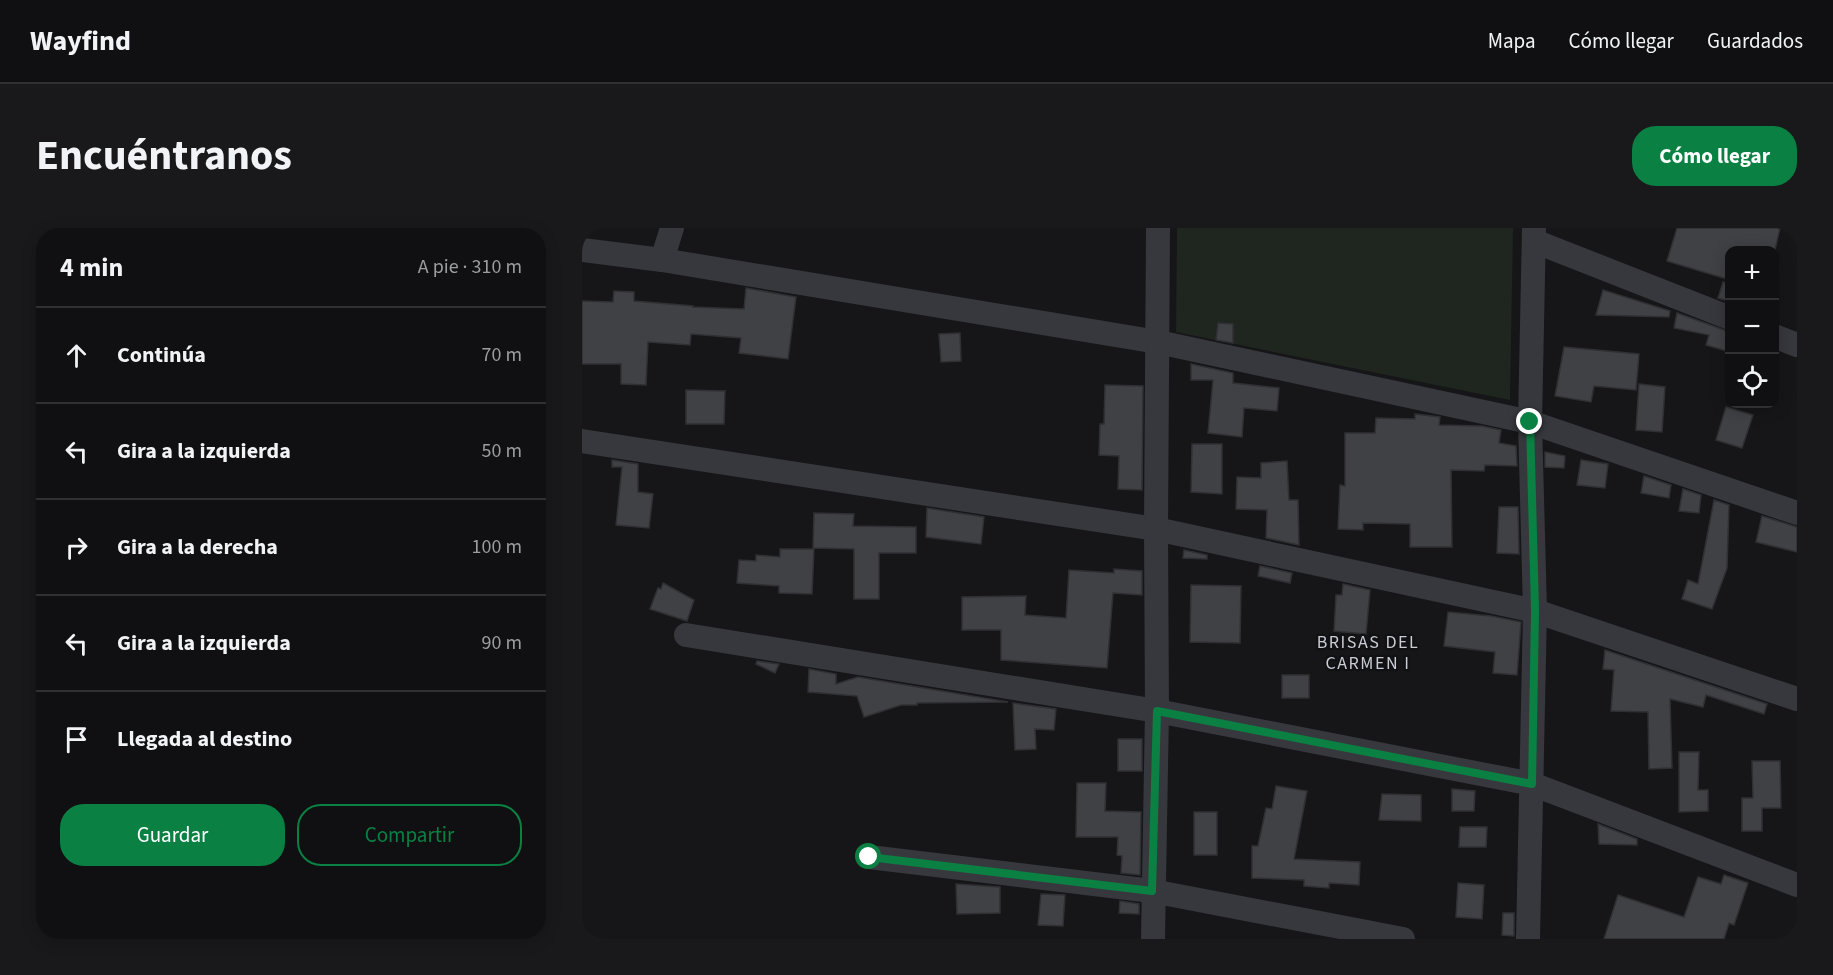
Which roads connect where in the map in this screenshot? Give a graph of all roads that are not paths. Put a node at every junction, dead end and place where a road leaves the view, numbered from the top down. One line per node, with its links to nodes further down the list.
1 (672, 228): 5 (street)
2 (1158, 228): 8 (street)
3 (1534, 235): 6 (street); 10 (street)
4 (582, 249): 5 (street)
5 (662, 260): 8 (street)
6 (1725, 316)
7 (1779, 338): 9 (street)
8 (1158, 342): 10 (street); 13 (street)
9 (1797, 345)
10 (1530, 422): 12 (street); 14 (street)
11 (583, 444): 13 (street)
12 (1797, 513)
13 (1156, 529): 14 (street); 17 (street)
14 (1535, 611): 16 (street); 18 (street)
15 (686, 635): 17 (street)
16 (1797, 699)
17 (1157, 711): 18 (street); 21 (street)
18 (1532, 784): 20 (street); 24 (street)
19 (869, 857): 21 (street)
20 (1797, 885)
21 (1152, 891): 22 (street); 23 (street)
22 (1152, 939)
23 (1403, 939)
24 (1528, 939)

